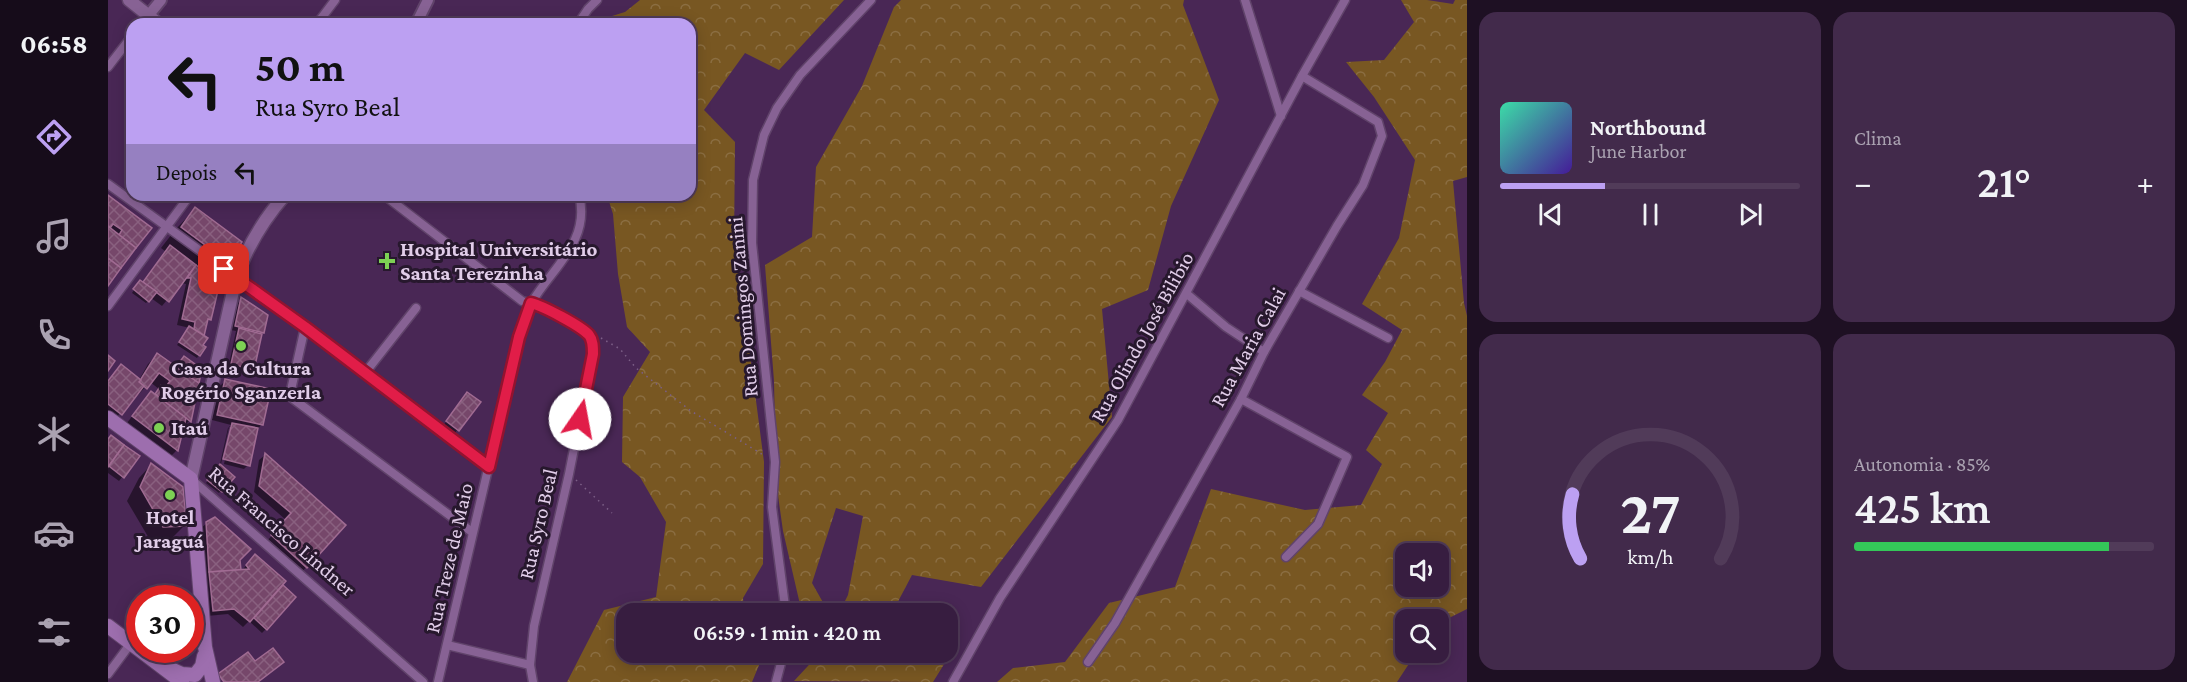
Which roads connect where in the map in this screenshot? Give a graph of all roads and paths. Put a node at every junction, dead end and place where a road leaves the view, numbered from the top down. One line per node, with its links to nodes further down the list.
1 (129, 0): 9 (main road)
2 (161, 0): 10 (street)
3 (335, 0): 11 (street)
4 (428, 0): 12 (street)
5 (597, 0): 13 (street)
6 (871, 0): 39 (street, Rua Domingos Zanini)
7 (1245, 0): 17 (street)
8 (1345, 0): 16 (street, Rua Olindo José Bilibio)
9 (143, 18)
10 (147, 18)
11 (322, 18)
12 (419, 18)
13 (582, 18)
14 (126, 44): 15 (street)
15 (108, 67)
16 (1302, 76): 17 (street, Rua Olindo José Bilibio); 27 (street, Rua Maria Calai)
17 (1281, 116): 28 (street, Rua Olindo José Bilibio)
18 (108, 184): 19 (street)
19 (126, 197)
20 (131, 201): 25 (street)
21 (186, 201): 25 (street)
22 (280, 201): 26 (main road)
23 (392, 201): 29 (street)
24 (579, 201): 29 (street, Rua Treze de Maio)
25 (166, 227): 26 (street); 30 (street)
26 (236, 278): 32 (street); 42 (main road)
27 (1299, 291): 34 (street); 35 (street, Rua Maria Calai)
28 (1187, 294): 35 (street); 64 (street, Rua Olindo José Bilibio)
29 (531, 303): 33 (street); 40 (street, Rua Treze de Maio)
30 (108, 306)
31 (416, 308): 36 (street)
32 (305, 327): 36 (street); 44 (street)
33 (589, 335): 39 (path); 41 (street, Rua Syro Beal)
34 (1388, 338)
35 (1264, 352): 37 (street, Rua Maria Calai)
36 (365, 373): 40 (street)
37 (1241, 399): 45 (street); 52 (street, Rua Maria Calai)
38 (108, 418): 42 (main road, Rua Francisco Lindner)
39 (775, 462): 46 (street, Rua Domingos Zanini)
40 (489, 467): 44 (street, Rua Treze de Maio)
41 (569, 474): 43 (path); 56 (street, Rua Syro Beal)
42 (191, 479): 50 (main road); 60 (street, Rua Francisco Lindner)
43 (612, 513)
44 (472, 532): 49 (street, Rua Treze de Maio)
45 (1286, 557)
46 (785, 603)
47 (108, 626): 48 (main road)
48 (126, 639)
49 (447, 645): 56 (street); 61 (street, Rua Treze de Maio)
50 (205, 647): 55 (main road); 59 (main road)
51 (126, 650): 57 (street)
52 (1088, 662)
53 (158, 663): 55 (main road)
54 (781, 663): 63 (street)
55 (161, 665): 58 (main road)
56 (530, 665): 62 (street, Rua Syro Beal)
57 (108, 674)
58 (182, 682)
59 (213, 682)
60 (423, 682)
61 (438, 682)
62 (534, 682)
63 (776, 682)
64 (953, 682)

